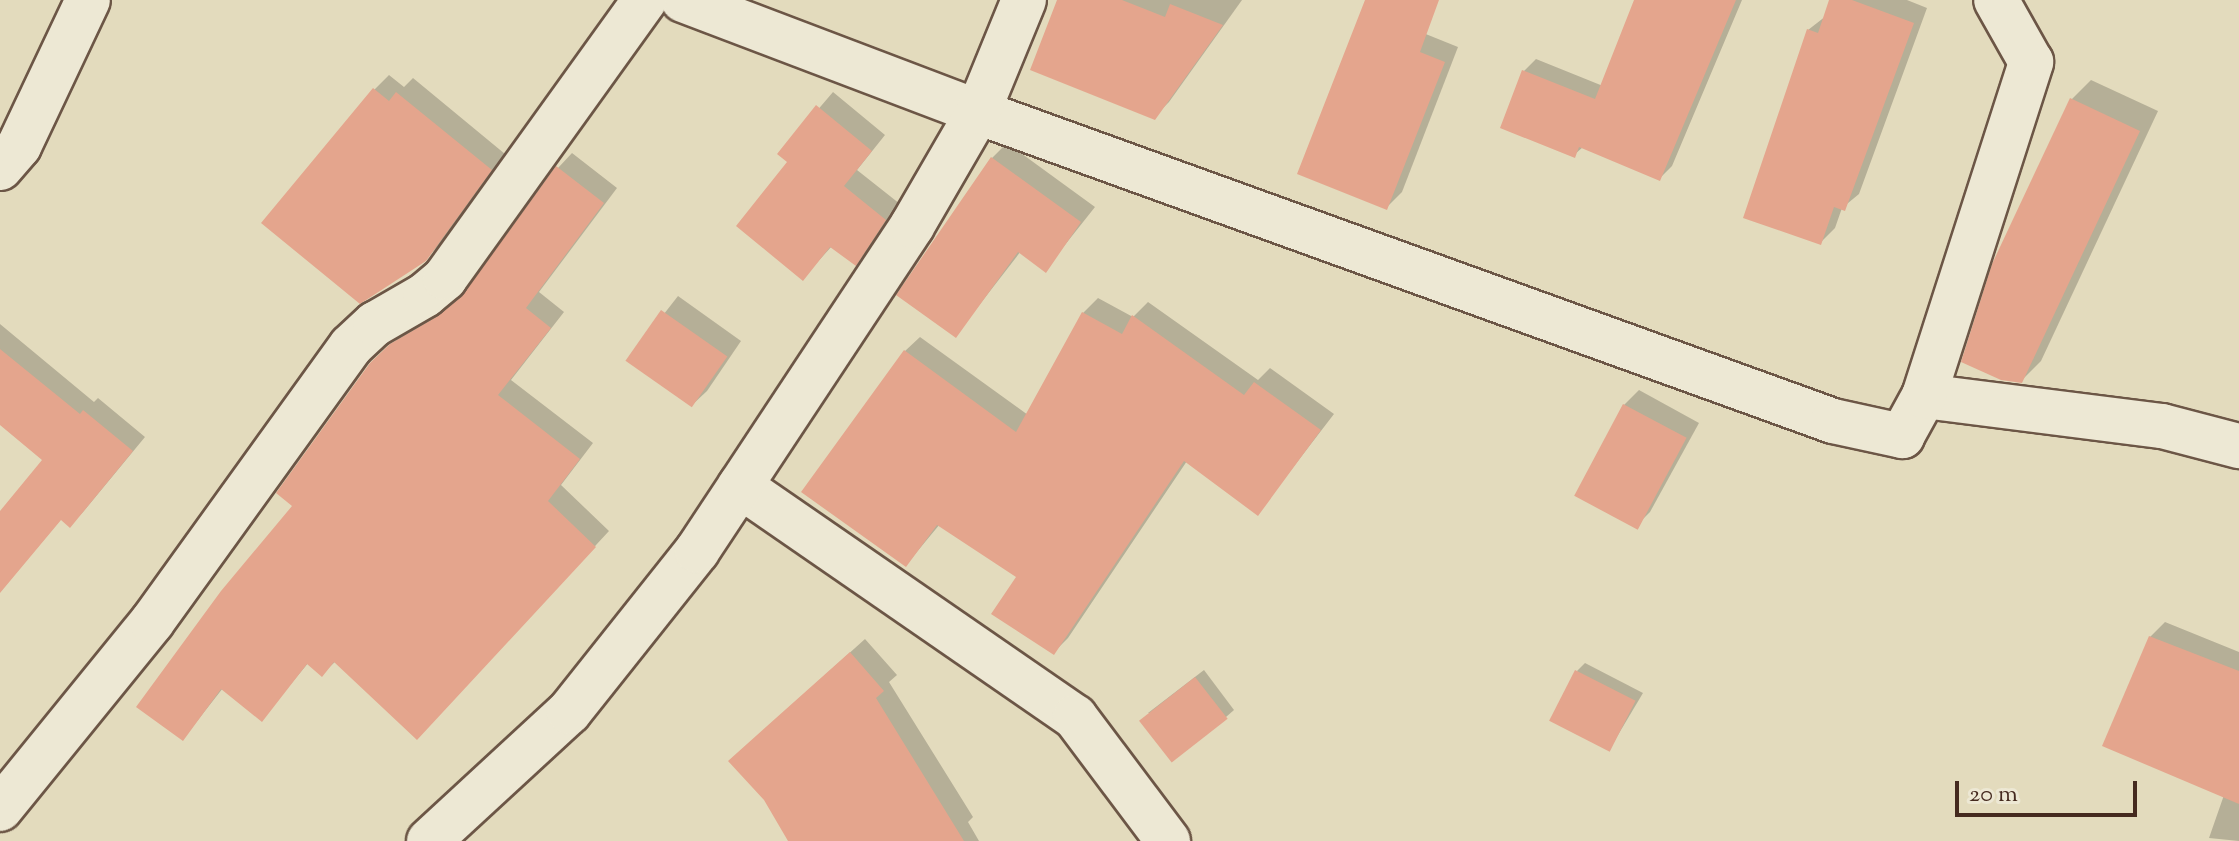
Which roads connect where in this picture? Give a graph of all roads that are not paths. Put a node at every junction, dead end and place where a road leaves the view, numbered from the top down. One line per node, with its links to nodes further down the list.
1 (88, 0): 7 (street)
2 (645, 0): 11 (street)
3 (683, 0): 6 (street)
4 (1024, 0): 6 (street)
5 (1996, 0): 8 (street)
6 (978, 112): 8 (street); 10 (street)
7 (0, 168)
8 (1924, 396): 9 (street)
9 (2239, 446)
10 (740, 486): 12 (street); 13 (street)
11 (0, 809)
12 (429, 841)
13 (1168, 841)

